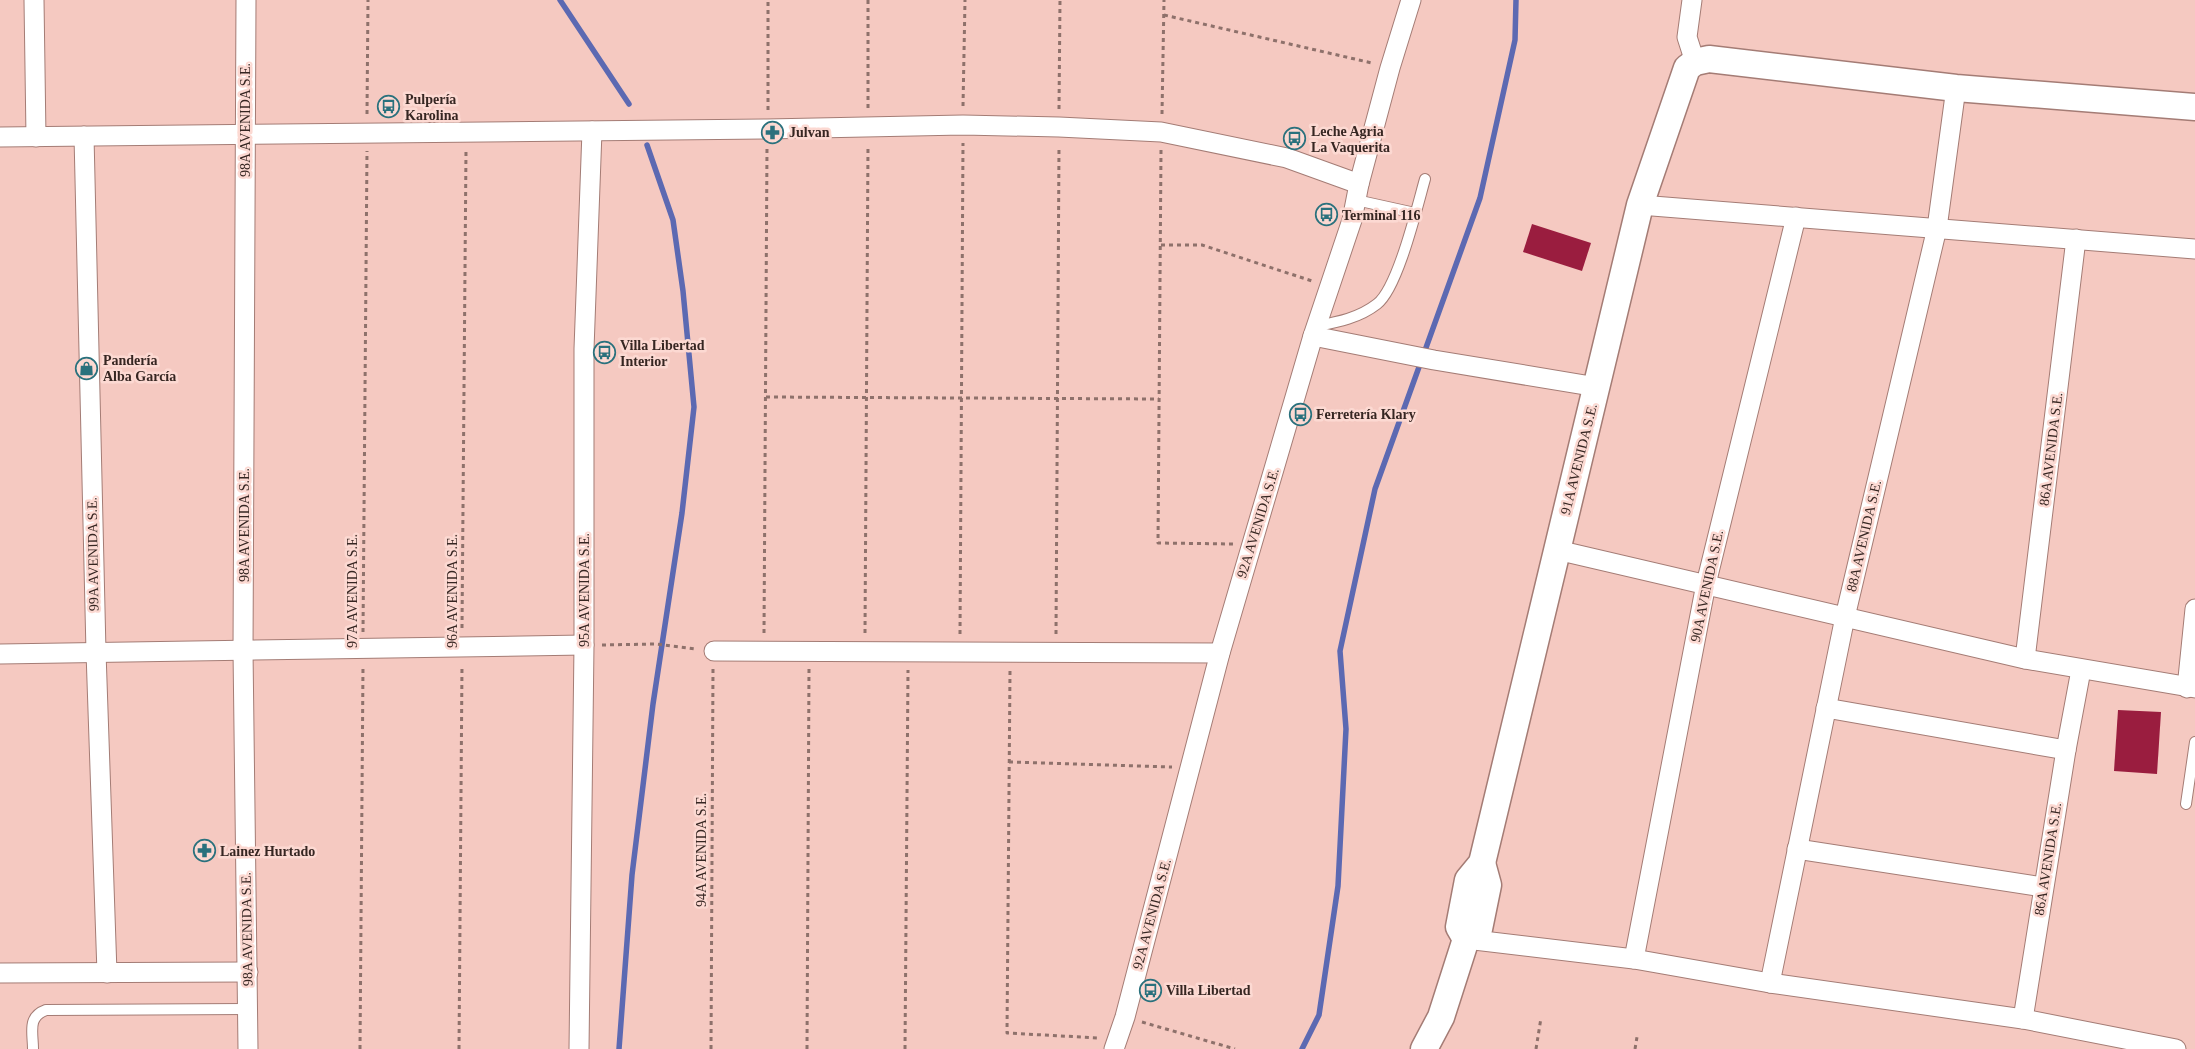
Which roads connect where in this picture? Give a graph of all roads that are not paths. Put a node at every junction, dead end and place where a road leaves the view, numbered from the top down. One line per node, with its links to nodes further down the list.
1 (34, 0): 12 (street)
2 (246, 0): 9 (street, 98A AVENIDA S.E.)
3 (1411, 0): 14 (street, 92A AVENIDA S.E.)
4 (1692, 0): 5 (street)
5 (1695, 62): 6 (street); 15 (street, 91A AVENIDA S.E.)
6 (1956, 88): 7 (street); 18 (street, 88A AVENIDA S.E.)
7 (2195, 107)
8 (592, 132): 9 (street); 14 (street); 27 (street, 95A AVENIDA S.E.)
9 (245, 135): 10 (street); 28 (street, 98A AVENIDA S.E.)
10 (84, 136): 12 (street); 30 (street, 99A AVENIDA S.E.)
11 (0, 137): 12 (street)
12 (36, 137)
13 (1425, 179): 16 (lane)
14 (1358, 192): 16 (lane); 21 (street, 92A AVENIDA S.E.)
15 (1640, 205): 17 (street); 22 (street, 91A AVENIDA S.E.)
16 (1415, 213): 21 (lane)
17 (1796, 217): 18 (street); 24 (street, 90A AVENIDA S.E.)
18 (1937, 228): 19 (street); 26 (street, 88A AVENIDA S.E.)
19 (2076, 239): 20 (street); 33 (street, 86A AVENIDA S.E.)
20 (2195, 249)
21 (1315, 331): 22 (street); 31 (street, 92A AVENIDA S.E.)
22 (1596, 387): 23 (street, 91A AVENIDA S.E.)
23 (1557, 550): 24 (street); 42 (street, 91A AVENIDA S.E.)
24 (1706, 584): 26 (street); 43 (street, 90A AVENIDA S.E.)
25 (2195, 609): 35 (street)
26 (1845, 617): 33 (street); 36 (street, 88A AVENIDA S.E.)
27 (584, 645): 28 (street); 53 (street, 95A AVENIDA S.E.)
28 (244, 650): 30 (street); 44 (street, 98A AVENIDA S.E.)
29 (714, 651): 31 (street)
30 (96, 652): 32 (street); 46 (street, 99A AVENIDA S.E.)
31 (1220, 653): 50 (street, 92A AVENIDA S.E.)
32 (0, 654)
33 (2025, 659): 34 (street)
34 (2081, 670): 35 (street); 38 (street, 86A AVENIDA S.E.)
35 (2191, 688)
36 (1826, 708): 38 (street); 40 (street, 88A AVENIDA S.E.)
37 (2195, 742): 39 (lane)
38 (2066, 750): 41 (street, 86A AVENIDA S.E.)
39 (2186, 804)
40 (1797, 849): 41 (street); 47 (street, 88A AVENIDA S.E.)
41 (2043, 887): 49 (street, 86A AVENIDA S.E.)
42 (1466, 939): 43 (street); 54 (street, 91A AVENIDA S.E.)
43 (1634, 959): 47 (street)
44 (248, 972): 46 (street); 48 (street, 98A AVENIDA S.E.)
45 (0, 973): 46 (street)
46 (106, 973)
47 (1770, 983): 49 (street)
48 (248, 1009): 51 (lane); 52 (street, 98A AVENIDA S.E.)
49 (2023, 1019): 55 (street)
50 (1115, 1044)
51 (33, 1049)
52 (248, 1049)
53 (579, 1049)
54 (1424, 1049)
55 (2176, 1049)

